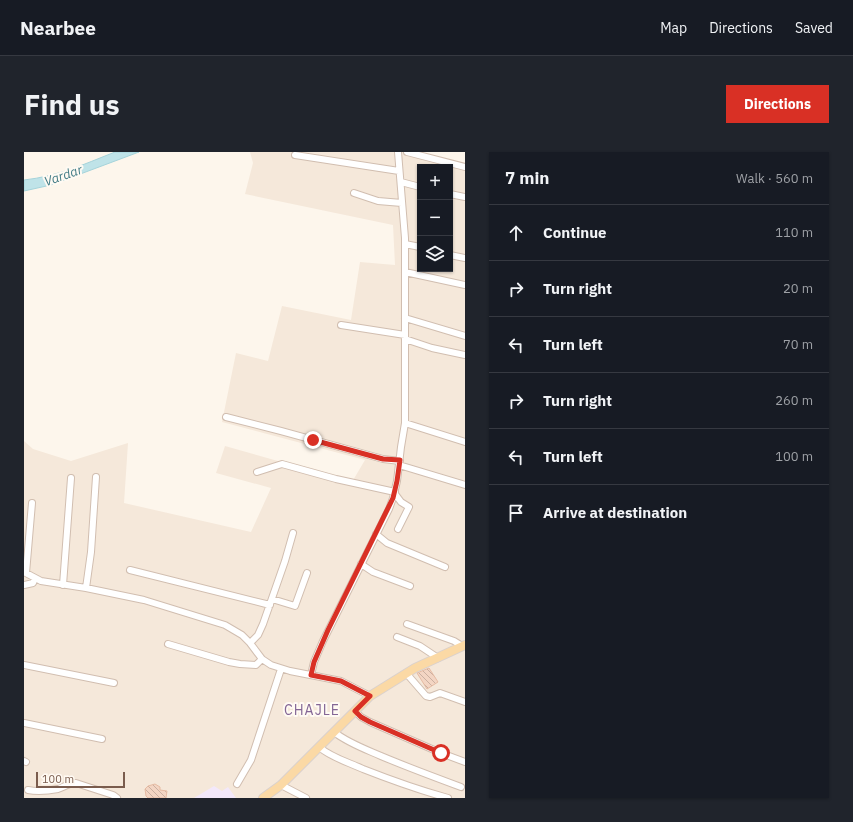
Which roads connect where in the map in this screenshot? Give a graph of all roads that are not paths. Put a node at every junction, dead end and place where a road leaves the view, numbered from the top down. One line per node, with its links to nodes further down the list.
1 (398, 152): 5 (street)
2 (407, 152): 4 (street)
3 (295, 155): 5 (street)
4 (465, 167)
5 (399, 171): 6 (street)
6 (400, 182): 7 (street); 11 (street)
7 (417, 186)
8 (354, 193): 11 (street)
9 (453, 195): 10 (street)
10 (465, 198)
11 (402, 203): 12 (street)
12 (405, 244): 13 (street); 16 (street)
13 (417, 246)
14 (453, 256): 15 (street)
15 (465, 258)
16 (405, 272): 17 (street); 18 (street)
17 (465, 286)
18 (405, 318): 20 (street); 21 (street)
19 (341, 325): 21 (street)
20 (465, 336)
21 (405, 337): 22 (street); 24 (street)
22 (465, 355)
23 (226, 418): 26 (street)
24 (405, 424): 25 (street); 26 (street)
25 (465, 442)
26 (399, 463): 30 (street); 31 (street)
27 (257, 472): 31 (street)
28 (96, 477): 45 (street)
29 (71, 478): 43 (street)
30 (465, 485)
31 (395, 493): 33 (street); 35 (street)
32 (32, 503): 39 (street)
33 (398, 529)
34 (293, 533): 46 (street)
35 (376, 534): 36 (street); 37 (street)
36 (361, 564): 44 (street); 57 (street)
37 (445, 567)
38 (130, 570): 46 (street)
39 (25, 572): 41 (street)
40 (307, 573): 46 (street)
41 (35, 578): 42 (street); 43 (street)
42 (24, 585)
43 (63, 585): 45 (street)
44 (410, 586)
45 (86, 588): 49 (street)
46 (271, 602): 49 (street)
47 (407, 624): 51 (street)
48 (397, 636): 52 (street)
49 (250, 643): 53 (street)
50 (168, 644): 53 (street)
51 (463, 646): 52 (main road)
52 (438, 658): 56 (main road)
53 (262, 659): 55 (street)
54 (24, 666): 58 (street)
55 (280, 668): 57 (street); 67 (street)
56 (406, 673): 59 (main road); 60 (street)
57 (311, 675): 59 (street)
58 (114, 683)
59 (370, 696): 61 (main road)
60 (465, 702)
61 (355, 711): 63 (main road); 66 (street)
62 (24, 723): 64 (street)
63 (334, 732): 65 (main road); 69 (street)
64 (102, 739)
65 (319, 747): 68 (main road); 74 (street)
66 (465, 762)
67 (236, 784)
68 (281, 785): 72 (main road); 73 (street)
69 (461, 787)
70 (28, 790): 71 (street)
71 (117, 798)
72 (263, 798)
73 (306, 798)
74 (448, 798)

